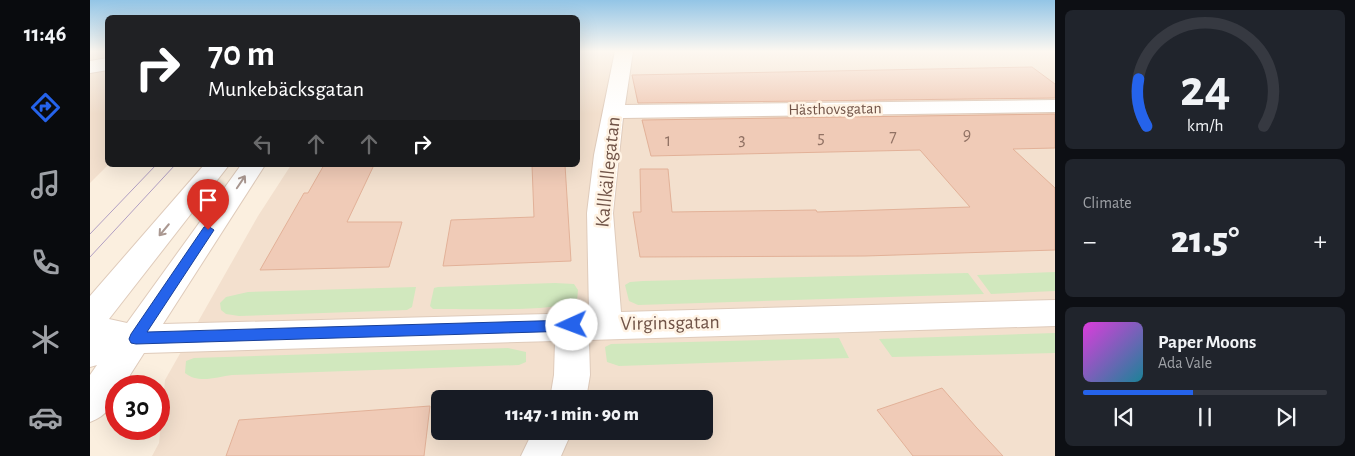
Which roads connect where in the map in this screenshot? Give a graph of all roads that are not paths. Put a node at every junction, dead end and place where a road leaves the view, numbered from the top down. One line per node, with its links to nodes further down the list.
1 (621, 72): 3 (street, Kallkällegatan)
2 (1055, 106): 3 (street, Hästhovsgatan)
3 (615, 112): 8 (street, Kallkällegatan)
4 (215, 167): 7 (street, one-way to 7)
5 (252, 167): 11 (street, one-way to 5)
6 (1055, 313): 8 (street, Virginsgatan)
7 (90, 319)
8 (606, 324): 9 (street, Virginsgatan)
9 (572, 325): 11 (street, Virginsgatan); 13 (street)
10 (90, 330): 11 (street)
11 (136, 339): 12 (street); 14 (street)
12 (90, 352)
13 (570, 390)
14 (90, 404)
15 (549, 440): 16 (street)
16 (541, 456)

